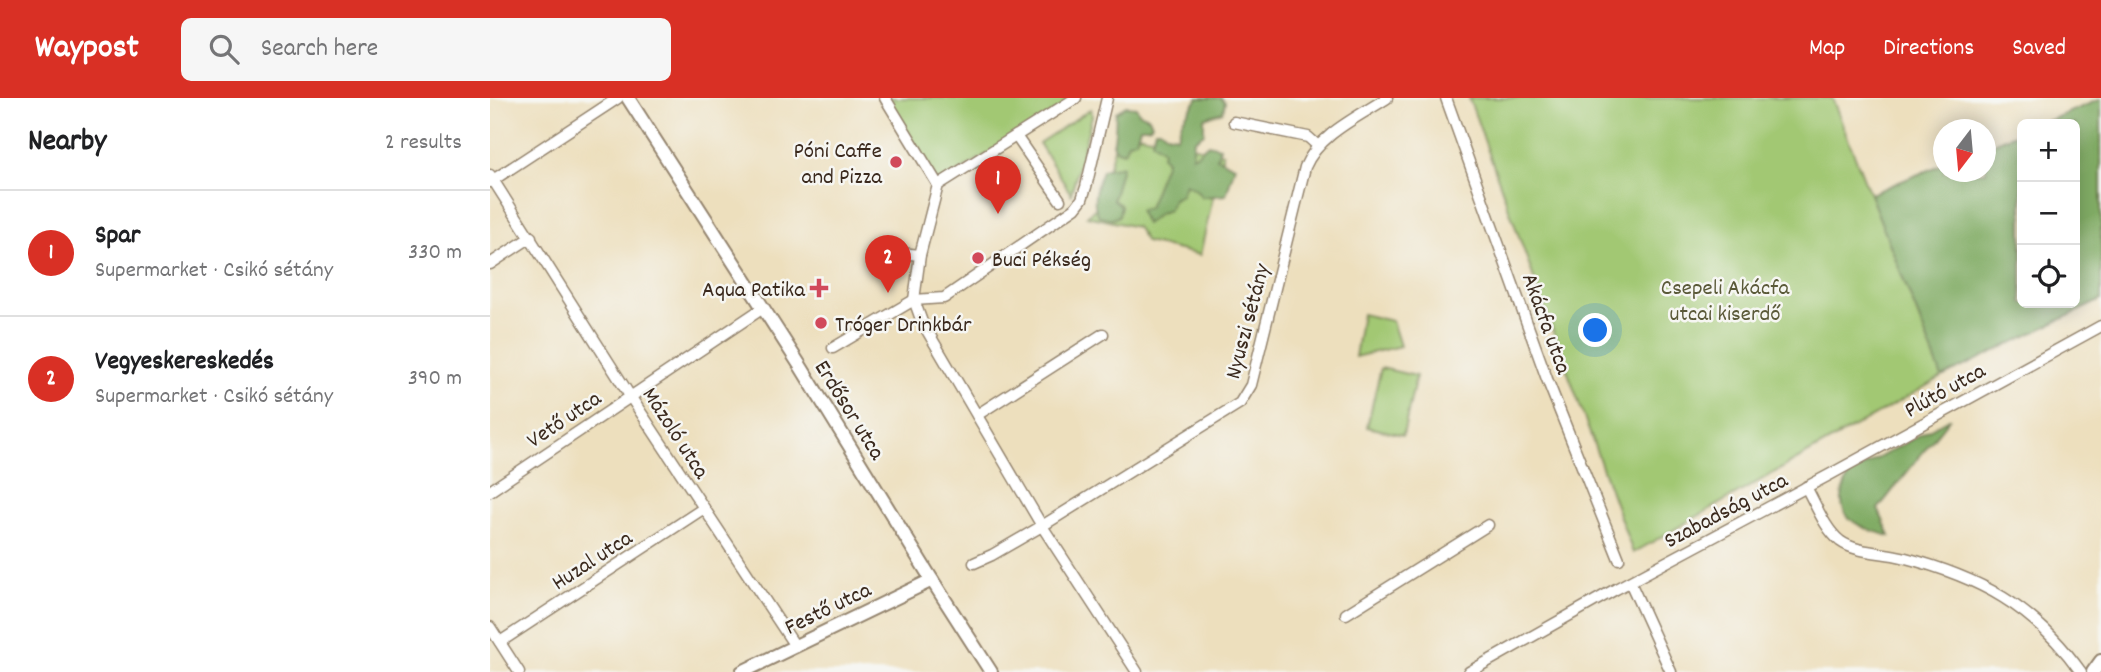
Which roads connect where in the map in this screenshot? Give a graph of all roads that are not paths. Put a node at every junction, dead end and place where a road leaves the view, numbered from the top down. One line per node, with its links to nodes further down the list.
1 (618, 98): 11 (street)
2 (628, 98): 19 (street, Erdősor utca)
3 (885, 98): 12 (street)
4 (1076, 98): 9 (street)
5 (1107, 98): 18 (street)
6 (1387, 98): 10 (street, Nyuszi sétány)
7 (1446, 98): 30 (street, Akácfa utca)
8 (1234, 122): 10 (street)
9 (1016, 136): 12 (street); 13 (street)
10 (1318, 146): 29 (street, Nyuszi sétány)
11 (491, 179): 14 (street, Mázoló utca)
12 (938, 185): 16 (street)
13 (1060, 200)
14 (531, 237): 17 (street); 23 (street, Mázoló utca)
15 (891, 252): 16 (street)
16 (920, 255): 18 (street)
17 (490, 264)
18 (914, 300): 22 (street); 24 (street)
19 (763, 308): 23 (street, Vető utca); 32 (street, Erdősor utca)
20 (2101, 326): 25 (street, Plútó utca)
21 (1103, 334): 24 (street)
22 (833, 348)
23 (630, 396): 26 (street, Vető utca); 27 (street, Mázoló utca)
24 (977, 415): 29 (street)
25 (1806, 488): 33 (street, Szabadság utca); 45 (street, Szabadság utca)
26 (490, 491)
27 (704, 508): 36 (street, Huzal utca); 37 (street, Mázoló utca)
28 (1488, 525): 34 (street)
29 (1042, 526): 31 (street, Nyuszi sétány); 42 (street)
30 (1619, 559)
31 (974, 563)
32 (932, 580): 37 (street, Festő utca); 41 (street, Erdősor utca)
33 (1630, 582): 43 (street, Szabadság utca); 44 (street)
34 (1346, 614)
35 (490, 627): 36 (street)
36 (499, 642): 39 (street)
37 (795, 646): 40 (street, Festő utca)
38 (2101, 661): 46 (street)
39 (519, 672)
40 (741, 672)
41 (992, 672)
42 (1137, 672)
43 (1469, 672)
44 (1671, 672)
45 (2081, 672)
46 (2093, 672)

